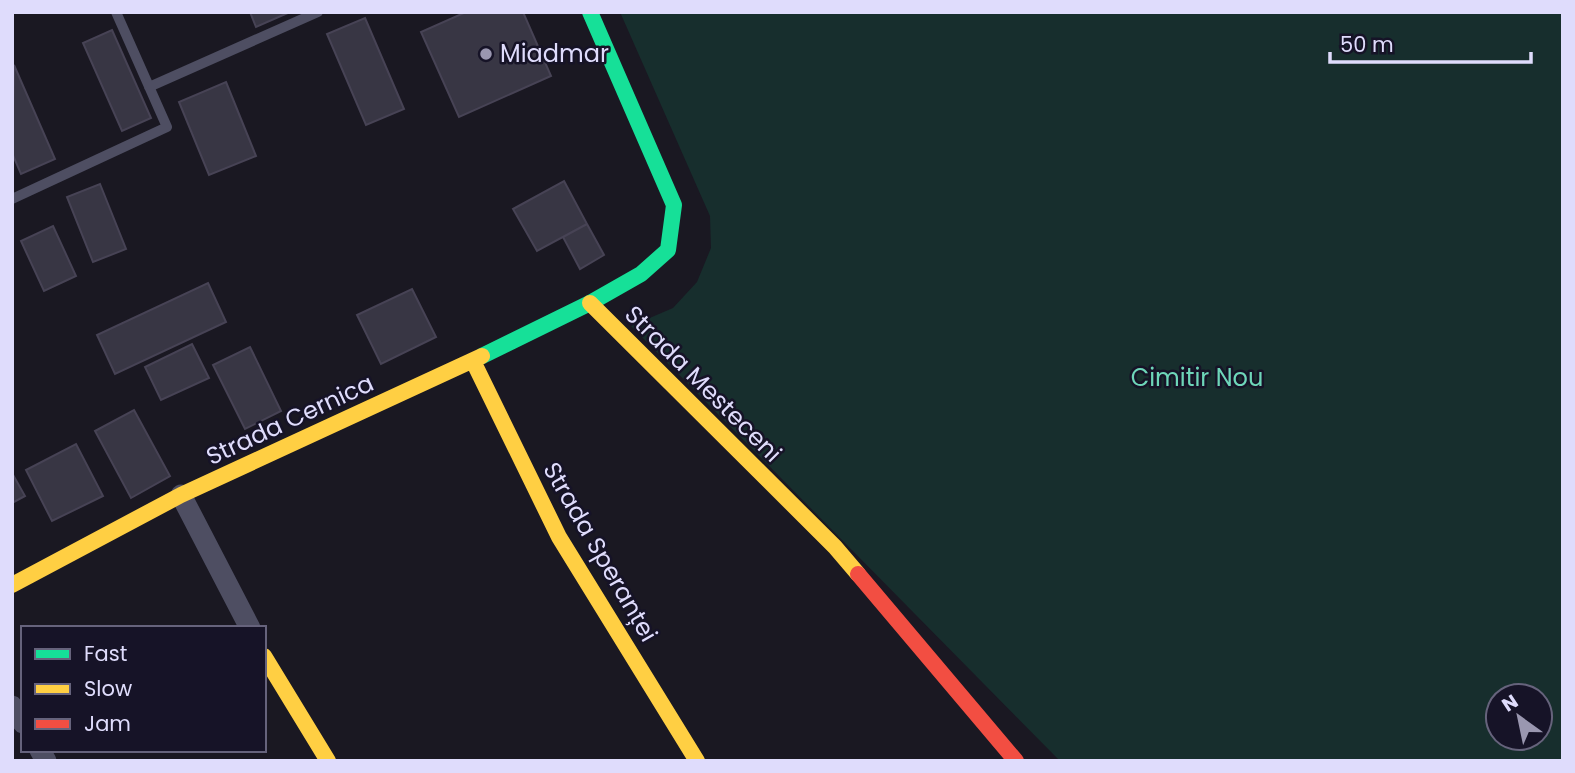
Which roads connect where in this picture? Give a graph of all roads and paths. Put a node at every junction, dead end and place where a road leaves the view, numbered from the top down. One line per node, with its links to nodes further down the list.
1 (116, 12): 4 (lane)
2 (318, 12): 4 (lane)
3 (590, 12): 6 (street, Strada Mesteceni)
4 (149, 87): 5 (lane)
5 (12, 199)
6 (590, 303): 7 (street, Strada Cernica); 14 (street, Strada Mesteceni)
7 (473, 360): 8 (street, Strada Cernica); 13 (street, Strada Speranței)
8 (181, 495): 9 (street, Strada Cernica); 10 (street)
9 (12, 585)
10 (249, 626)
11 (266, 659): 12 (street)
12 (327, 761)
13 (698, 761)
14 (1016, 761)

